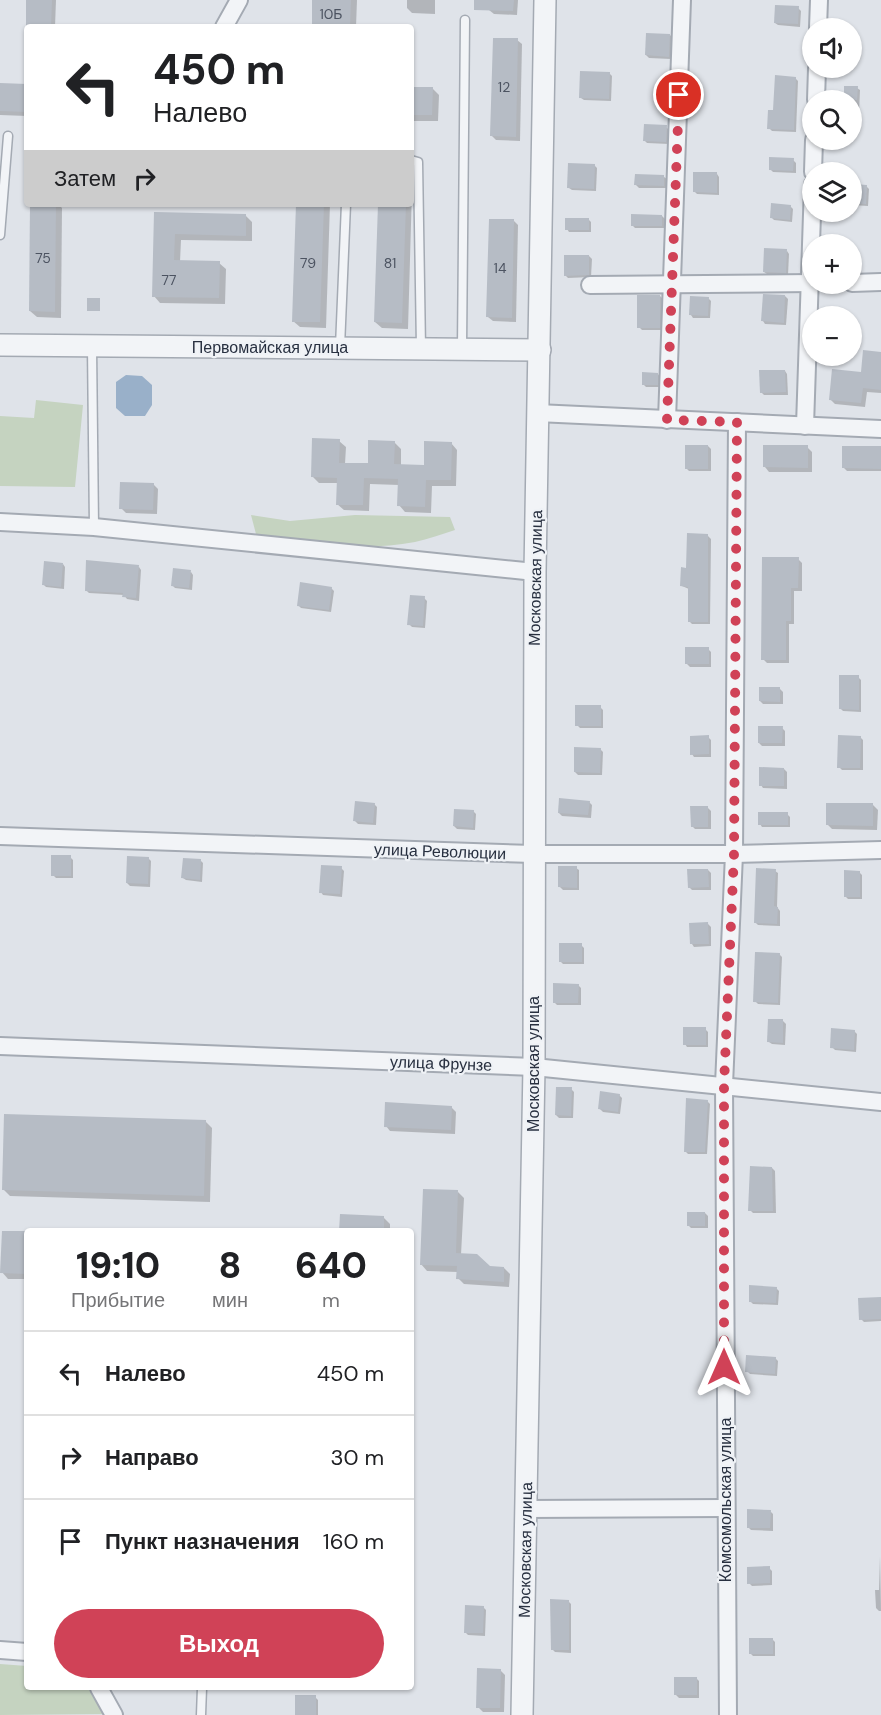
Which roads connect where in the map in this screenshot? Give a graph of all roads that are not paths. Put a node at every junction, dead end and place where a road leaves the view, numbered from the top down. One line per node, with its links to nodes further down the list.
1 (239, 0): 7 (street)
2 (544, 0): 23 (street, Московская улица)
3 (682, 0): 16 (street)
4 (819, 0): 5 (street)
5 (818, 18)
6 (465, 20): 22 (lane)
7 (226, 24)
8 (8, 136): 11 (lane)
9 (414, 161): 21 (lane)
10 (346, 207): 20 (lane)
11 (0, 235)
12 (881, 282): 14 (street)
13 (802, 283): 16 (street)
14 (862, 283)
15 (590, 285): 16 (street)
16 (672, 285): 25 (street)
17 (811, 294): 27 (street)
18 (0, 345): 19 (street, Первомайская улица)
19 (92, 346): 20 (street, Первомайская улица); 30 (lane)
20 (340, 348): 21 (street, Первомайская улица)
21 (421, 348): 22 (street, Первомайская улица)
22 (462, 349): 23 (street, Первомайская улица)
23 (540, 350): 24 (street, Московская улица)
24 (537, 413): 25 (street); 31 (street, Московская улица)
25 (667, 420): 26 (street)
26 (737, 422): 27 (street); 35 (street, Комсомольская улица)
27 (805, 426): 28 (street)
28 (881, 429)
29 (0, 522): 30 (street)
30 (94, 527): 31 (street)
31 (535, 572): 34 (street, Московская улица)
32 (0, 836): 34 (street, улица Революции)
33 (881, 850): 35 (street, улица Революции)
34 (533, 854): 35 (street, улица Революции); 37 (street, Московская улица)
35 (734, 854): 38 (street, Комсомольская улица)
36 (0, 1046): 37 (street, улица Фрунзе)
37 (534, 1067): 38 (street, улица Фрунзе); 41 (street, Московская улица)
38 (724, 1085): 39 (street, улица Фрунзе); 40 (street, Комсомольская улица)
39 (881, 1102)
40 (725, 1508): 41 (street); 49 (street, Комсомольская улица)
41 (526, 1509): 48 (street, Московская улица)
42 (0, 1650): 43 (street)
43 (24, 1652)
44 (100, 1690): 46 (street)
45 (202, 1690): 47 (lane)
46 (114, 1715)
47 (201, 1715)
48 (522, 1715)
49 (728, 1715)

